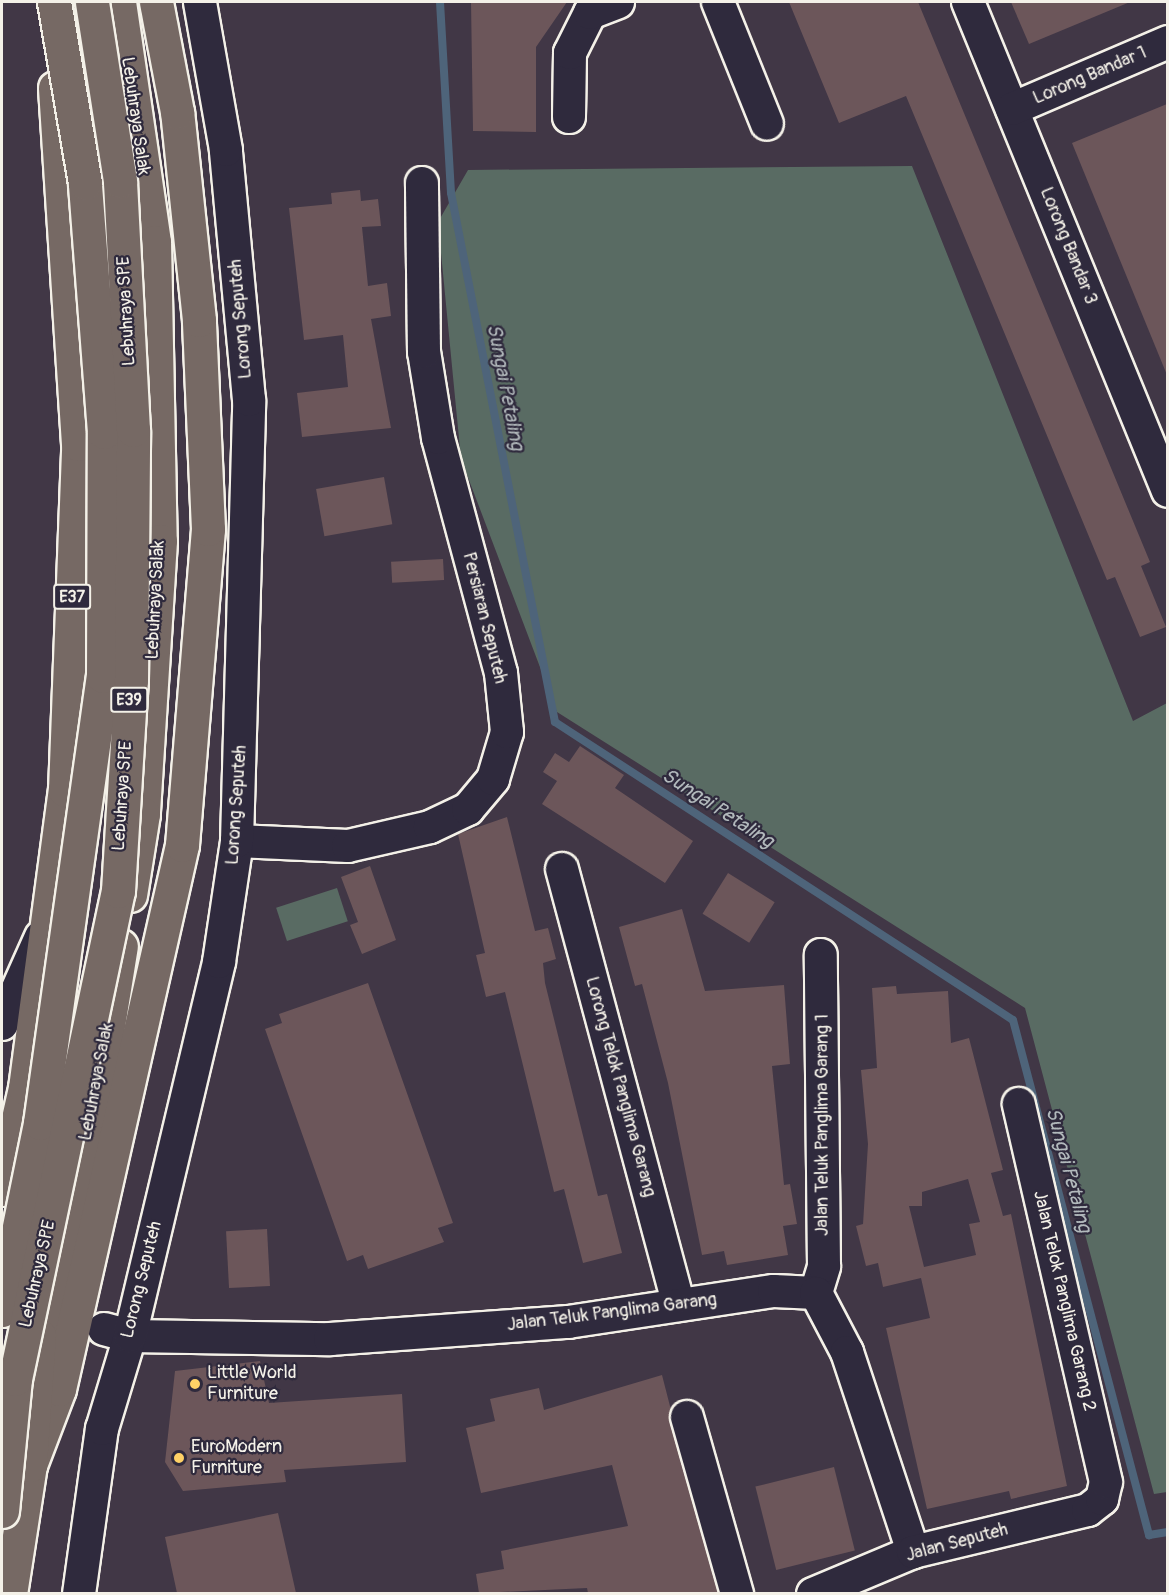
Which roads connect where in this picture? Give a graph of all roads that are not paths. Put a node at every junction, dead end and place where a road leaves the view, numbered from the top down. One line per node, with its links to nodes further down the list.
1 (41, 2): 20 (highway, E37)
2 (54, 2): 27 (highway, Lebuhraya SPE / E39, bridge)
3 (92, 2): 33 (highway, Lebuhraya SPE / E39, bridge)
4 (119, 2): 15 (highway, Lebuhraya Salak)
5 (156, 2): 17 (highway)
6 (200, 2): 18 (street, Lorong Seputeh)
7 (618, 2): 12 (street)
8 (718, 2): 13 (street)
9 (968, 2): 11 (street, Lorong Bandar 3)
10 (1167, 42): 11 (street, Lorong Bandar 1)
11 (1012, 109): 16 (street, Lorong Bandar 3)
12 (569, 117)
13 (767, 124)
14 (422, 183): 18 (street, Persiaran Seputeh)
15 (154, 242): 17 (highway); 31 (highway, Lebuhraya Salak)
16 (1167, 491)
17 (208, 529): 31 (highway)
18 (237, 841): 28 (street, Lorong Seputeh)
19 (562, 869): 26 (street, Lorong Telok Panglima Garang)
20 (46, 927): 22 (street); 24 (highway, E37)
21 (821, 956): 25 (street, Jalan Teluk Panglima Garang 1)
22 (2, 1024)
23 (1019, 1104): 32 (street, Jalan Telok Panglima Garang 2)
24 (2, 1189)
25 (816, 1293): 26 (street, Jalan Teluk Panglima Garang); 34 (street)
26 (679, 1305): 28 (street, Jalan Teluk Panglima Garang)
27 (2, 1310)
28 (117, 1332): 29 (street, Lorong Seputeh)
29 (109, 1396): 36 (street); 37 (street, Lorong Seputeh)
30 (687, 1418): 38 (street)
31 (16, 1471): 35 (highway)
32 (1102, 1499): 34 (street, Jalan Seputeh)
33 (2, 1510)
34 (913, 1552): 39 (street, Jalan Seputeh)
35 (10, 1593)
36 (61, 1593)
37 (79, 1593)
38 (737, 1593)
39 (813, 1593)

